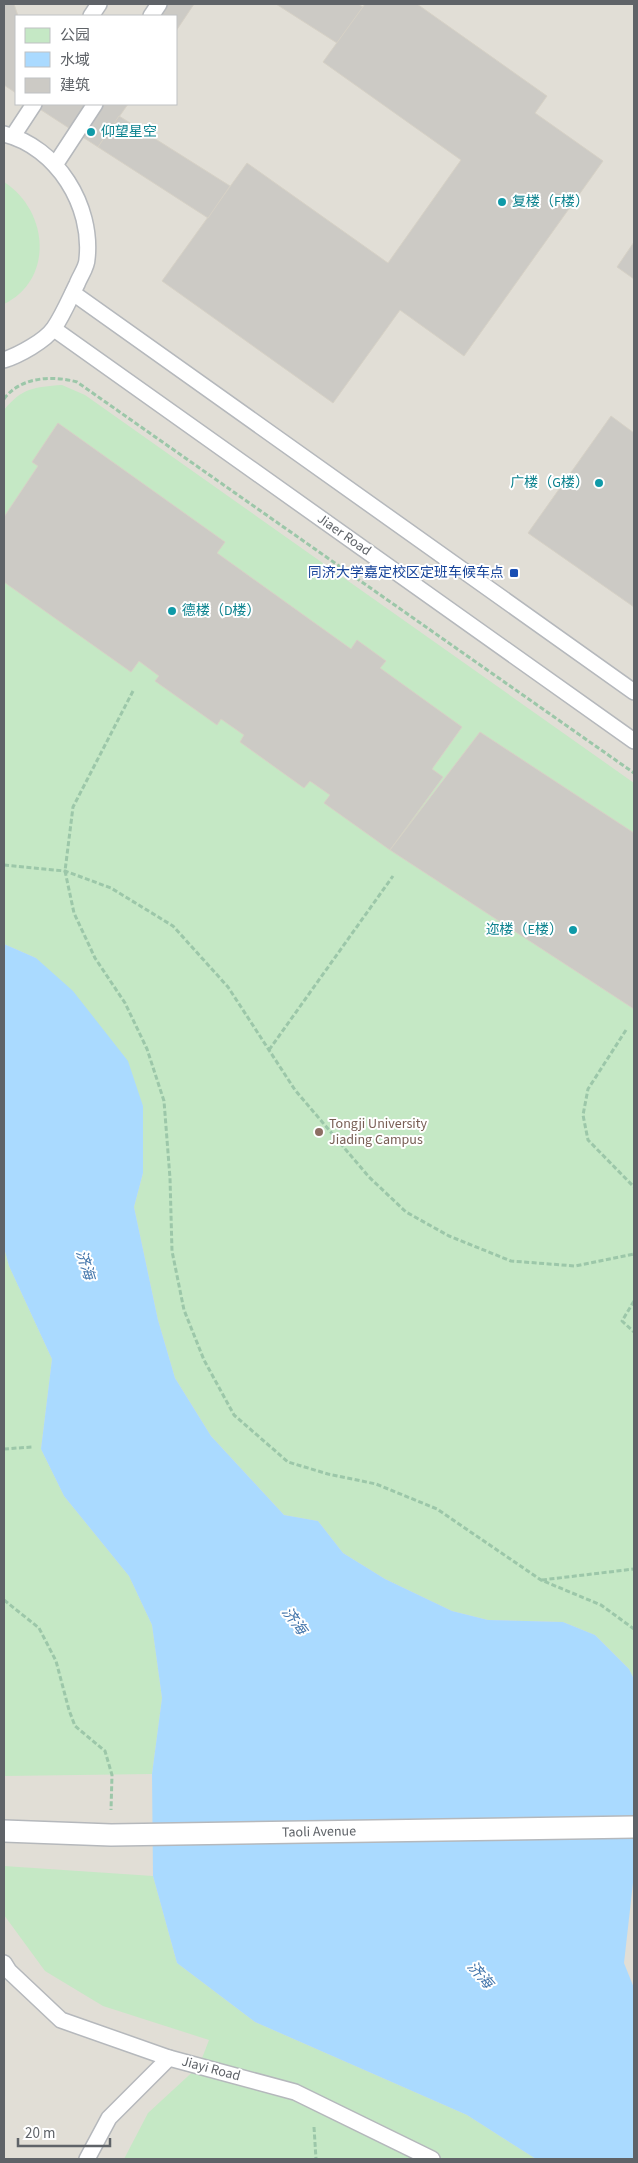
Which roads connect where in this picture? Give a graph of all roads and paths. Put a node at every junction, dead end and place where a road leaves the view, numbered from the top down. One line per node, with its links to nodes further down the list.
1 (99, 4): 3 (lane)
2 (159, 4): 4 (lane)
3 (92, 15)
4 (152, 15)
5 (33, 105): 7 (lane)
6 (94, 105): 8 (lane)
7 (9, 135): 8 (lane)
8 (56, 165): 9 (lane)
9 (72, 293): 10 (lane); 14 (lane)
10 (54, 329): 11 (lane); 15 (lane, Jiaer Road)
11 (4, 360)
12 (4, 399): 16 (path)
13 (133, 691): 18 (path)
14 (634, 692)
15 (634, 741)
16 (634, 773)
17 (4, 866): 18 (path)
18 (65, 872): 21 (path); 29 (path)
19 (393, 876): 21 (path)
20 (626, 1030): 22 (path)
21 (269, 1050): 23 (path)
22 (634, 1187)
23 (634, 1254)
24 (634, 1301): 25 (path)
25 (634, 1332)
26 (32, 1447): 27 (path)
27 (4, 1449)
28 (634, 1569): 29 (path)
29 (541, 1580): 31 (path)
30 (4, 1600): 34 (path)
31 (634, 1629)
32 (634, 1827): 34 (street, Taoli Avenue)
33 (4, 1831): 34 (street, Taoli Avenue)
34 (119, 1835)
35 (4, 1963): 36 (lane, Jiayi Road)
36 (168, 2058): 37 (lane); 38 (lane, Jiayi Road)
37 (87, 2159)
38 (432, 2159)

